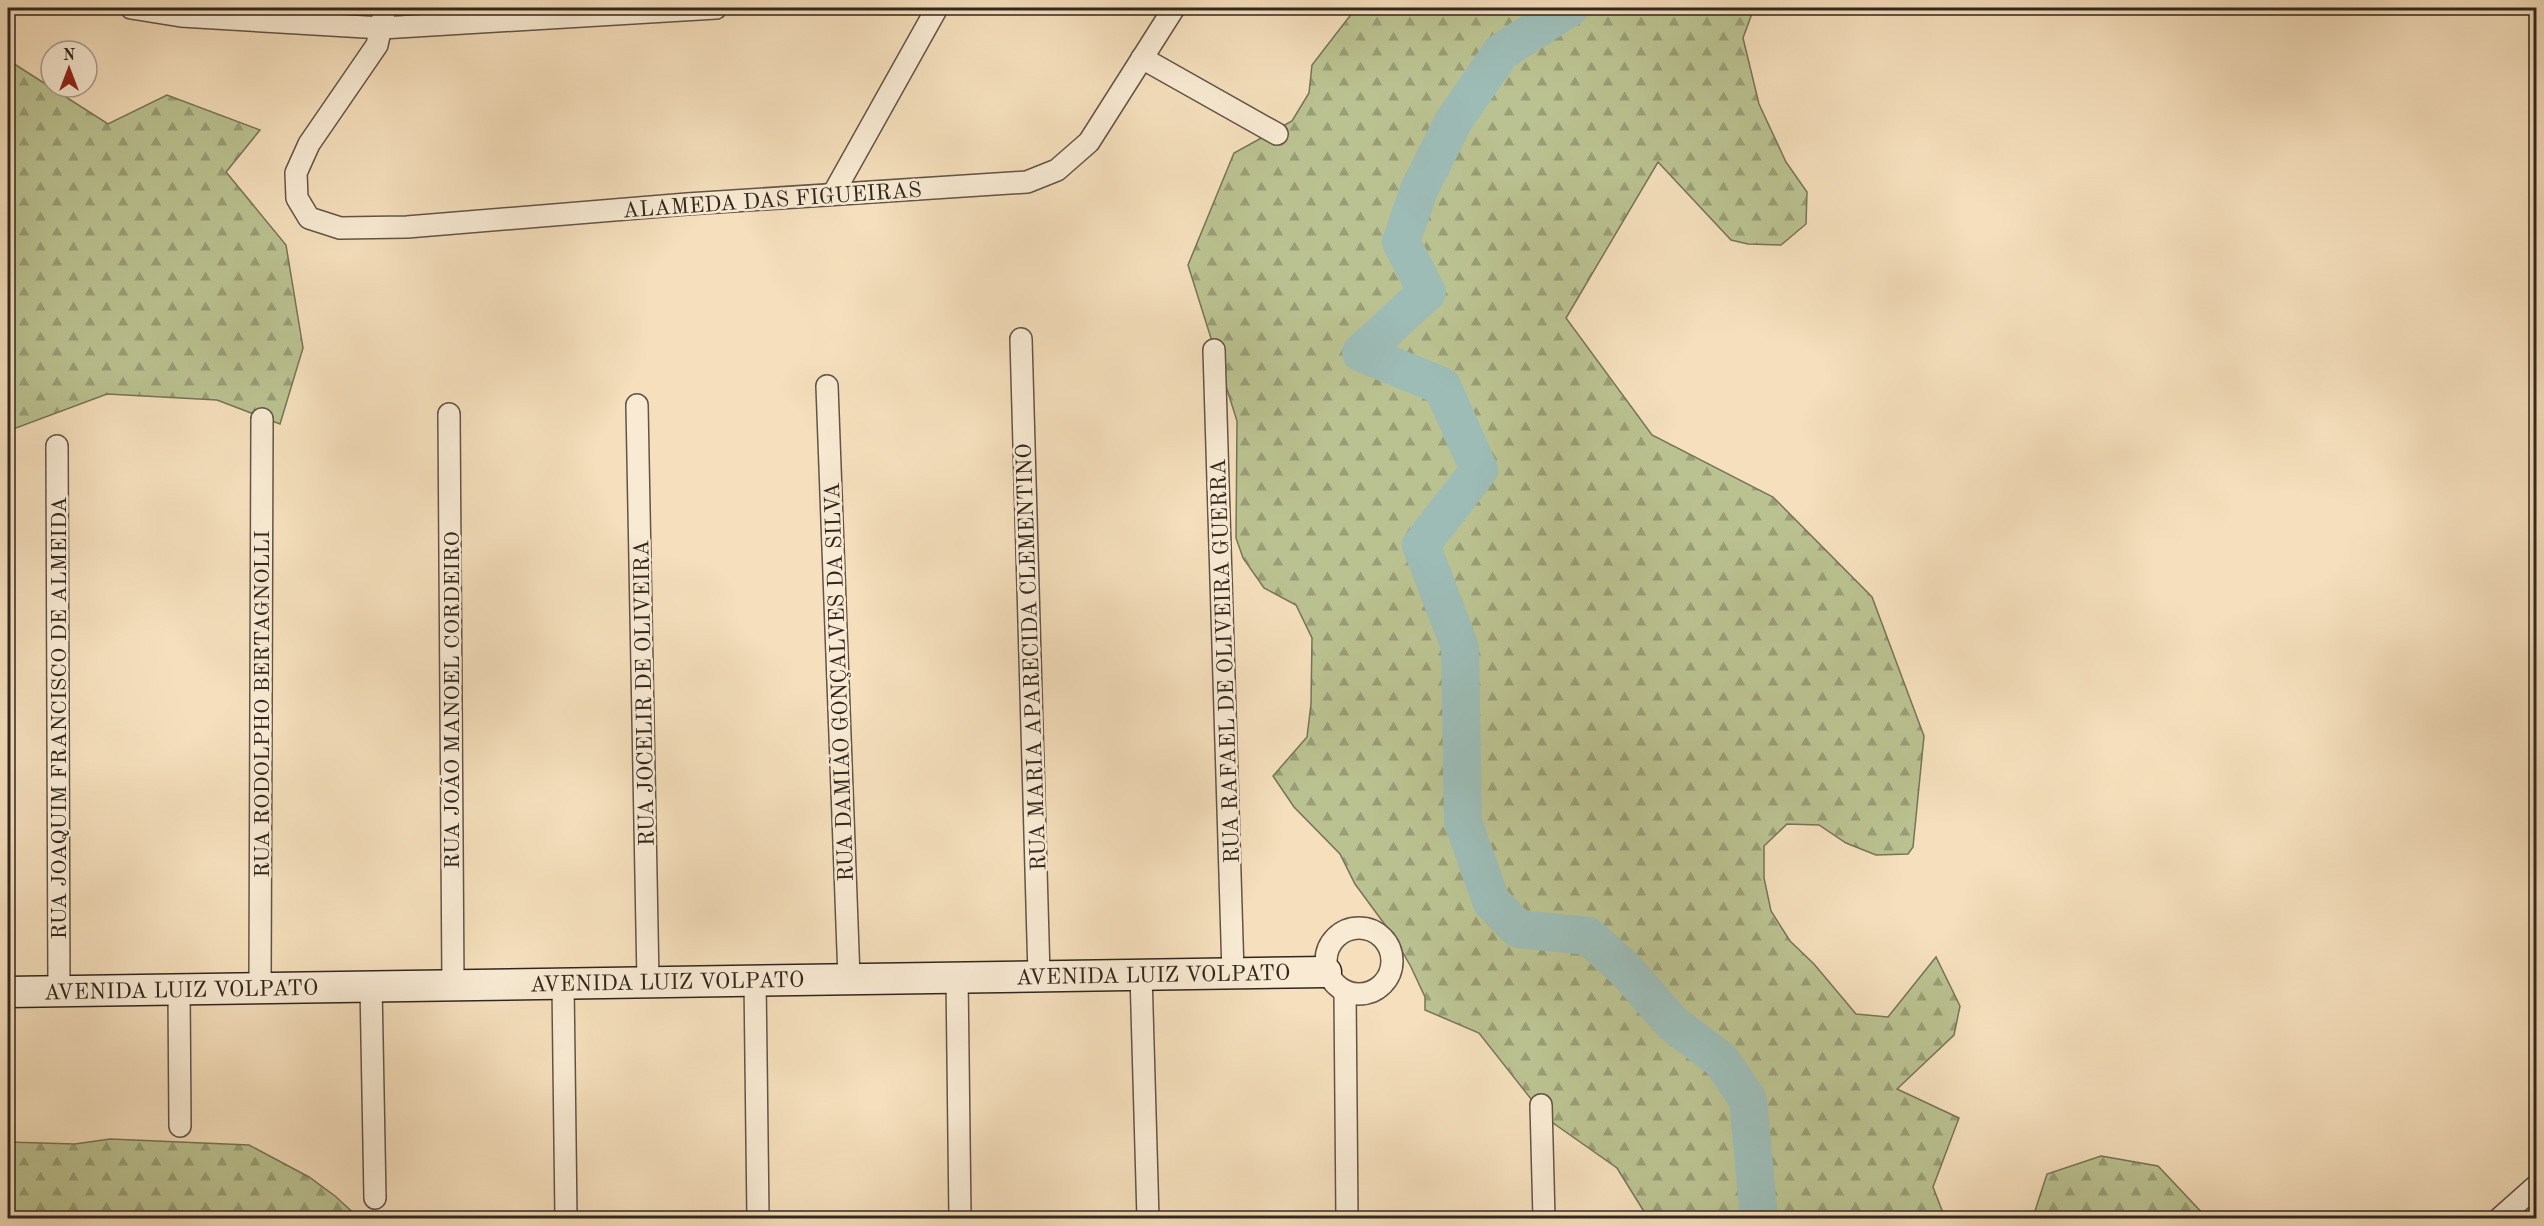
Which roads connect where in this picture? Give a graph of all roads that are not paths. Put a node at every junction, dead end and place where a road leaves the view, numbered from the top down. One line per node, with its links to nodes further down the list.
1 (131, 8): 5 (street)
2 (716, 8): 5 (street)
3 (937, 8): 8 (street)
4 (1174, 8): 6 (street, ALAMEDA DAS FIGUEIRAS)
5 (384, 18): 8 (street, ALAMEDA DAS FIGUEIRAS)
6 (1142, 58): 7 (street); 8 (street, ALAMEDA DAS FIGUEIRAS)
7 (1277, 134)
8 (833, 194)
9 (1021, 339): 18 (street, RUA MARIA APARECIDA CLEMENTINO)
10 (1214, 350): 16 (street, RUA RAFAEL DE OLIVEIRA GUERRA)
11 (827, 386): 20 (street, RUA DAMIÃO GONÇALVES DA SILVA)
12 (638, 405): 22 (street, RUA JOCELIR DE OLIVEIRA)
13 (449, 414): 25 (street, RUA JOÃO MANOEL CORDEIRO)
14 (262, 419): 27 (street, RUA RODOLPHO BERTAGNOLLI)
15 (57, 446): 29 (street, RUA JOAQUIM FRANCISCO DE ALMEIDA)
16 (1233, 973): 17 (street, AVENIDA LUIZ VOLPATO); 23 (street, AVENIDA LUIZ VOLPATO)
17 (1141, 974): 18 (street, AVENIDA LUIZ VOLPATO); 38 (street)
18 (1039, 975): 19 (street, AVENIDA LUIZ VOLPATO)
19 (957, 976): 20 (street, AVENIDA LUIZ VOLPATO); 37 (street)
20 (849, 978): 21 (street, AVENIDA LUIZ VOLPATO)
21 (755, 980): 22 (street, AVENIDA LUIZ VOLPATO); 36 (street)
22 (648, 981): 24 (street, AVENIDA LUIZ VOLPATO)
23 (1336, 982): 39 (street)
24 (563, 983): 25 (street, AVENIDA LUIZ VOLPATO); 35 (street)
25 (453, 985): 26 (street, AVENIDA LUIZ VOLPATO)
26 (371, 986): 27 (street, AVENIDA LUIZ VOLPATO); 34 (street)
27 (260, 988): 28 (street, AVENIDA LUIZ VOLPATO)
28 (179, 989): 29 (street, AVENIDA LUIZ VOLPATO); 32 (street)
29 (59, 991): 30 (street, AVENIDA LUIZ VOLPATO)
30 (8, 992)
31 (1541, 1105): 40 (street)
32 (180, 1126)
33 (2536, 1185): 41 (street)
34 (375, 1198)
35 (566, 1218)
36 (758, 1218)
37 (960, 1218)
38 (1148, 1218)
39 (1347, 1218)
40 (1544, 1218)
41 (2500, 1218)

